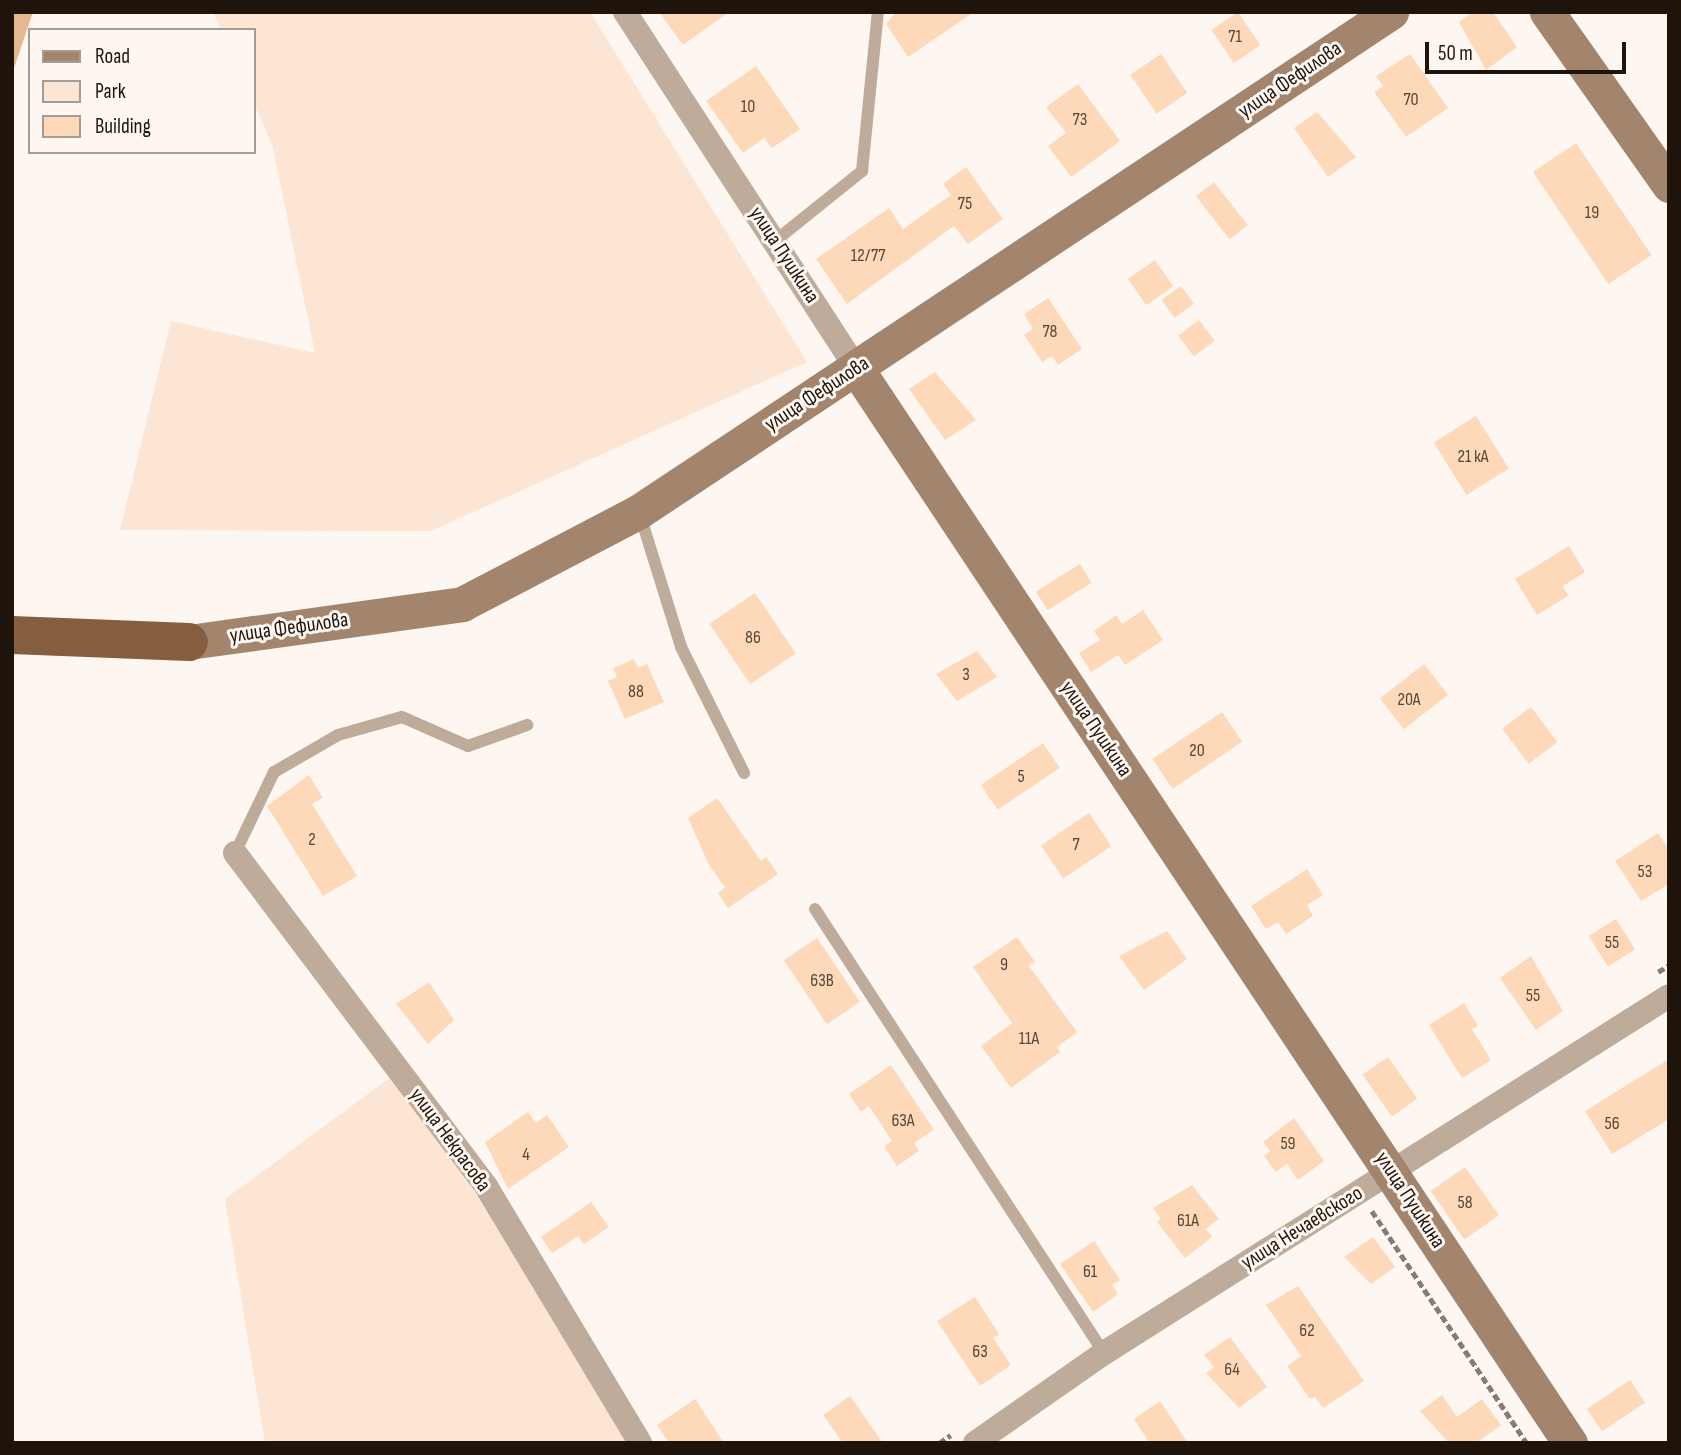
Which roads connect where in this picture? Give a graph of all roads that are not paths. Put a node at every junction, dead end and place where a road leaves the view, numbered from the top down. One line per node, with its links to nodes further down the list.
1 (625, 12): 6 (street, улица Пушкина)
2 (878, 12): 6 (lane)
3 (1391, 12): 7 (main road, улица Фефилова)
4 (1548, 12): 5 (main road)
5 (1669, 186)
6 (775, 241): 7 (street, улица Пушкина)
7 (856, 368): 8 (main road, улица Фефилова); 16 (main road, улица Пушкина)
8 (638, 512): 10 (main road, улица Фефилова); 12 (lane)
9 (12, 635): 10 (highway)
10 (189, 642)
11 (527, 725): 13 (lane)
12 (744, 773)
13 (236, 853): 18 (street, улица Некрасова)
14 (815, 909): 17 (lane)
15 (1669, 996): 16 (street, улица Нечаевского)
16 (1391, 1171): 17 (street, улица Нечаевского); 20 (main road, улица Пушкина)
17 (1104, 1353): 19 (street, улица Нечаевского)
18 (640, 1443)
19 (975, 1443)
20 (1570, 1443)

